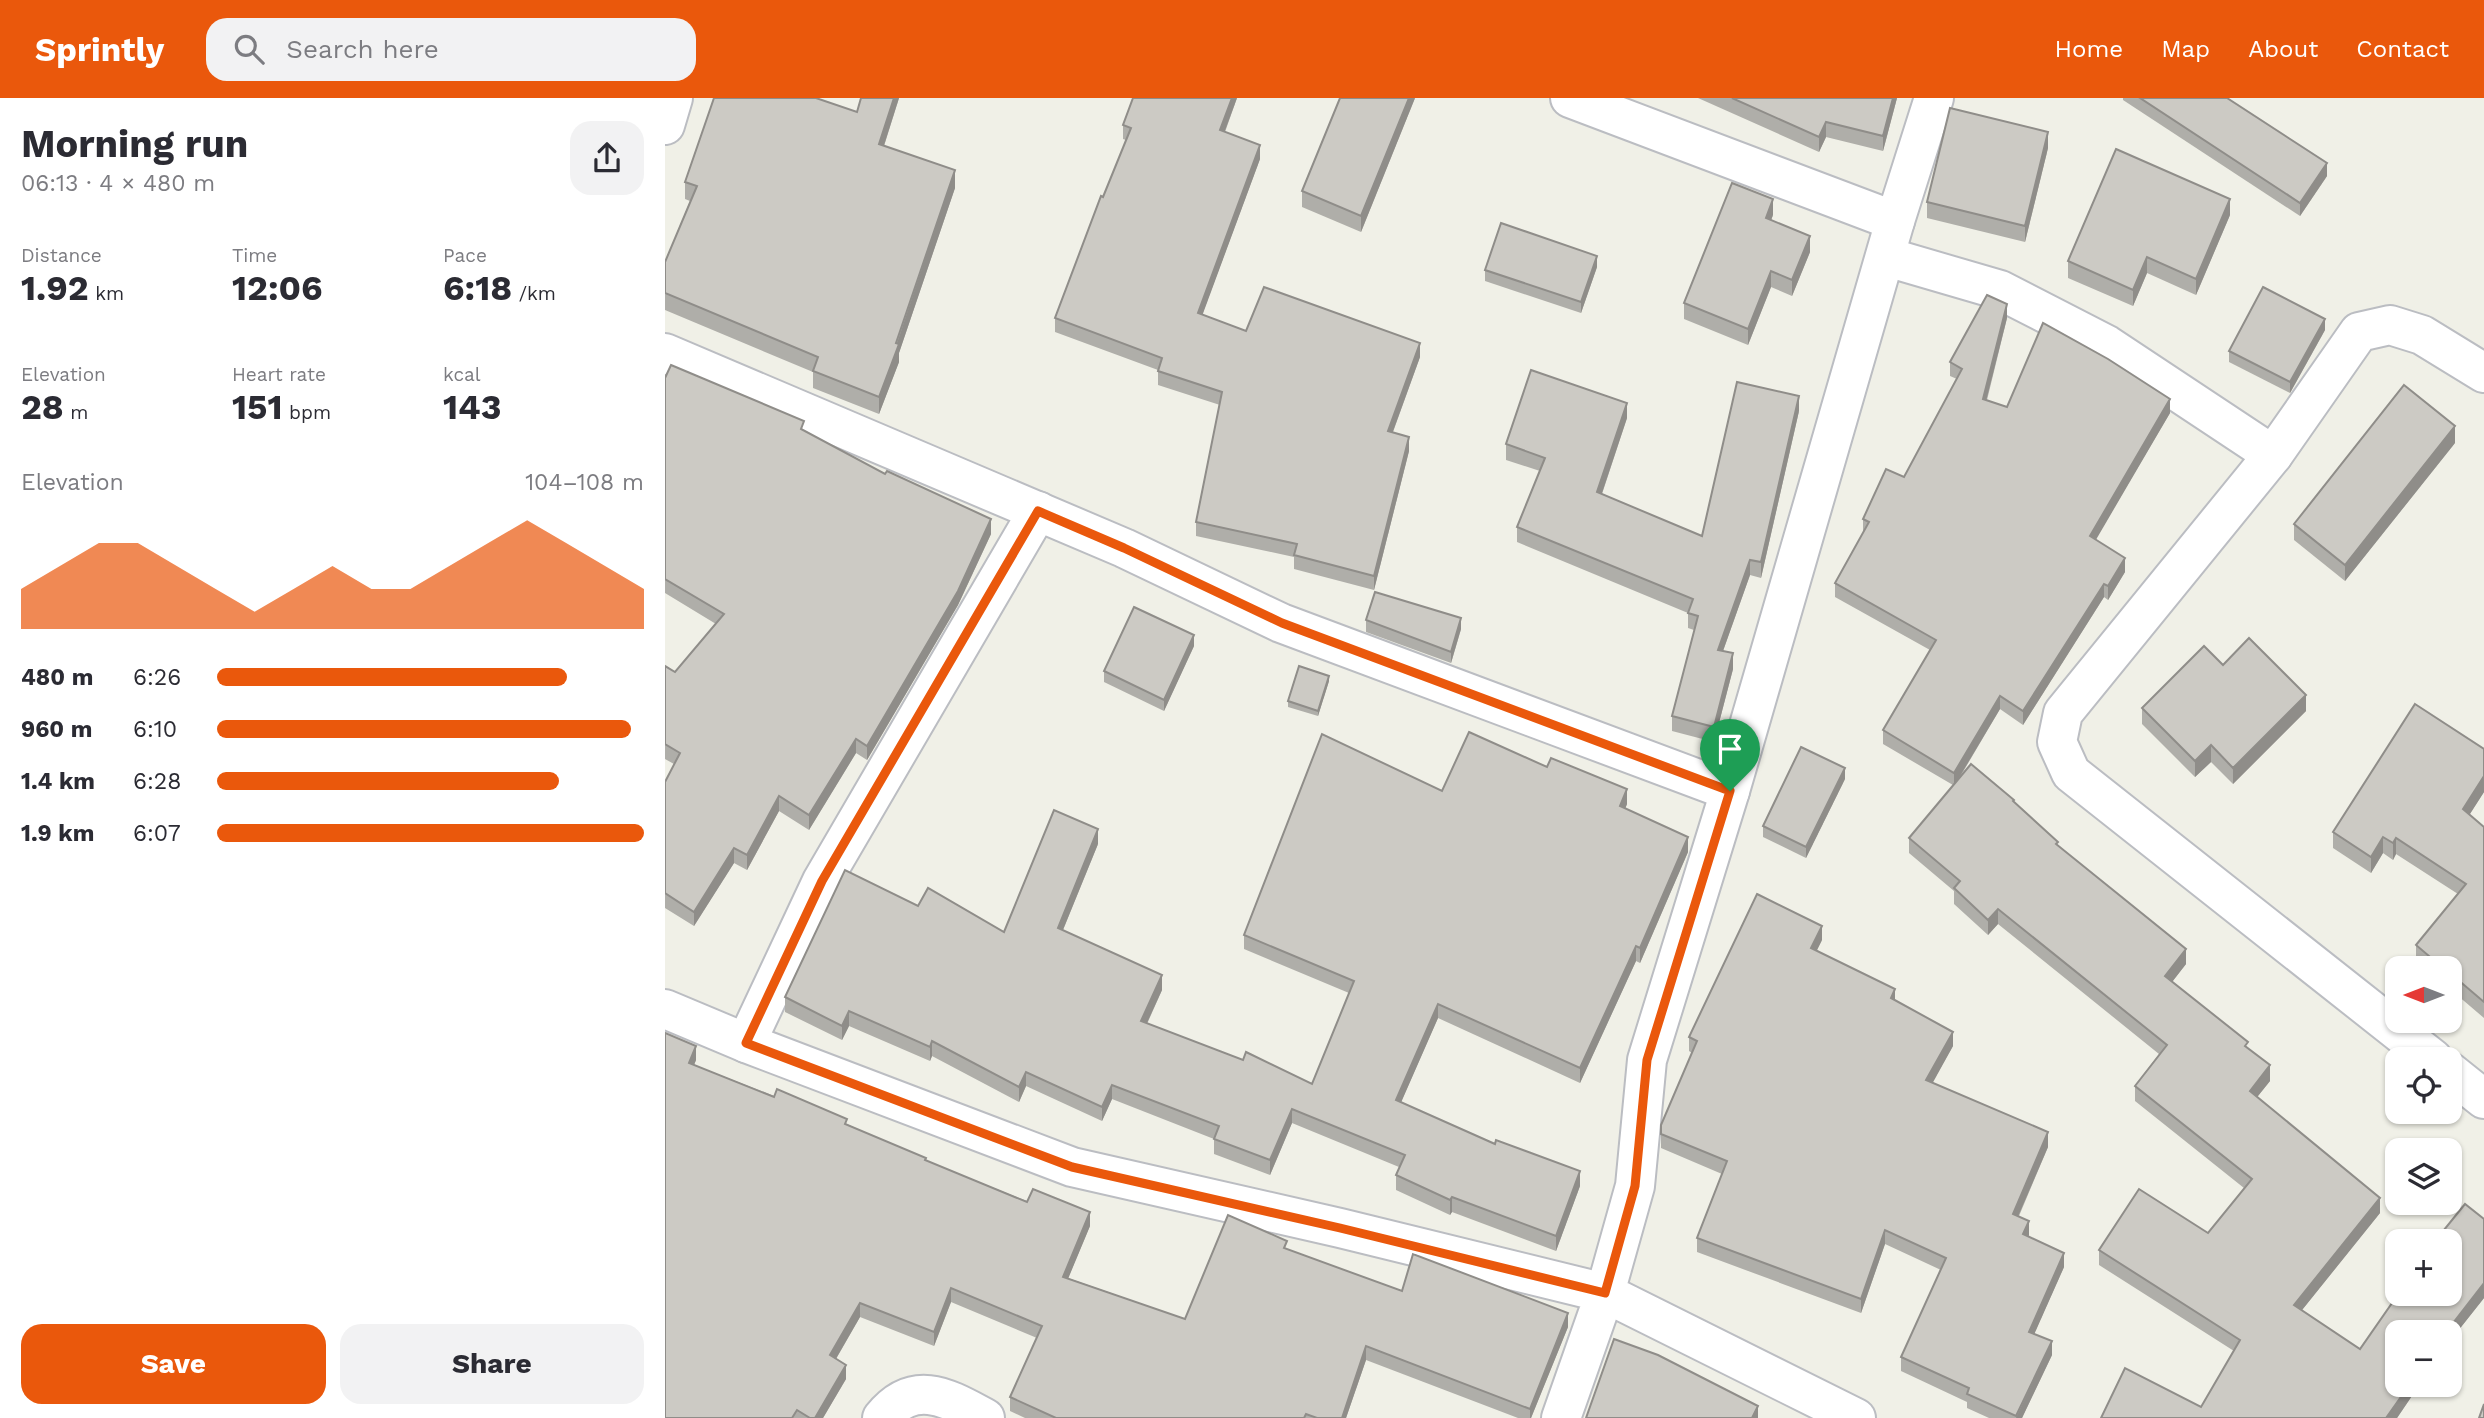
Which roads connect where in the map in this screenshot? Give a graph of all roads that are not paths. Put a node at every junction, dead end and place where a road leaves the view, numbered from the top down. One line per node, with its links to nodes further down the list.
1 (673, 98): 4 (street)
2 (1570, 98): 5 (street)
3 (1934, 98): 5 (street)
4 (665, 125)
5 (1891, 239): 8 (street); 10 (street)
6 (665, 353): 9 (street)
7 (2484, 373): 8 (street)
8 (2273, 455): 13 (street)
9 (1038, 511): 10 (street); 12 (street)
10 (1730, 791): 16 (street)
11 (665, 1009): 12 (street)
12 (746, 1043): 16 (street)
13 (2418, 1047)
14 (2462, 1082): 15 (street)
15 (2484, 1099)
16 (1605, 1293): 19 (street); 20 (street)
17 (882, 1418): 18 (street)
18 (985, 1418)
19 (1561, 1418)
20 (1856, 1418)

